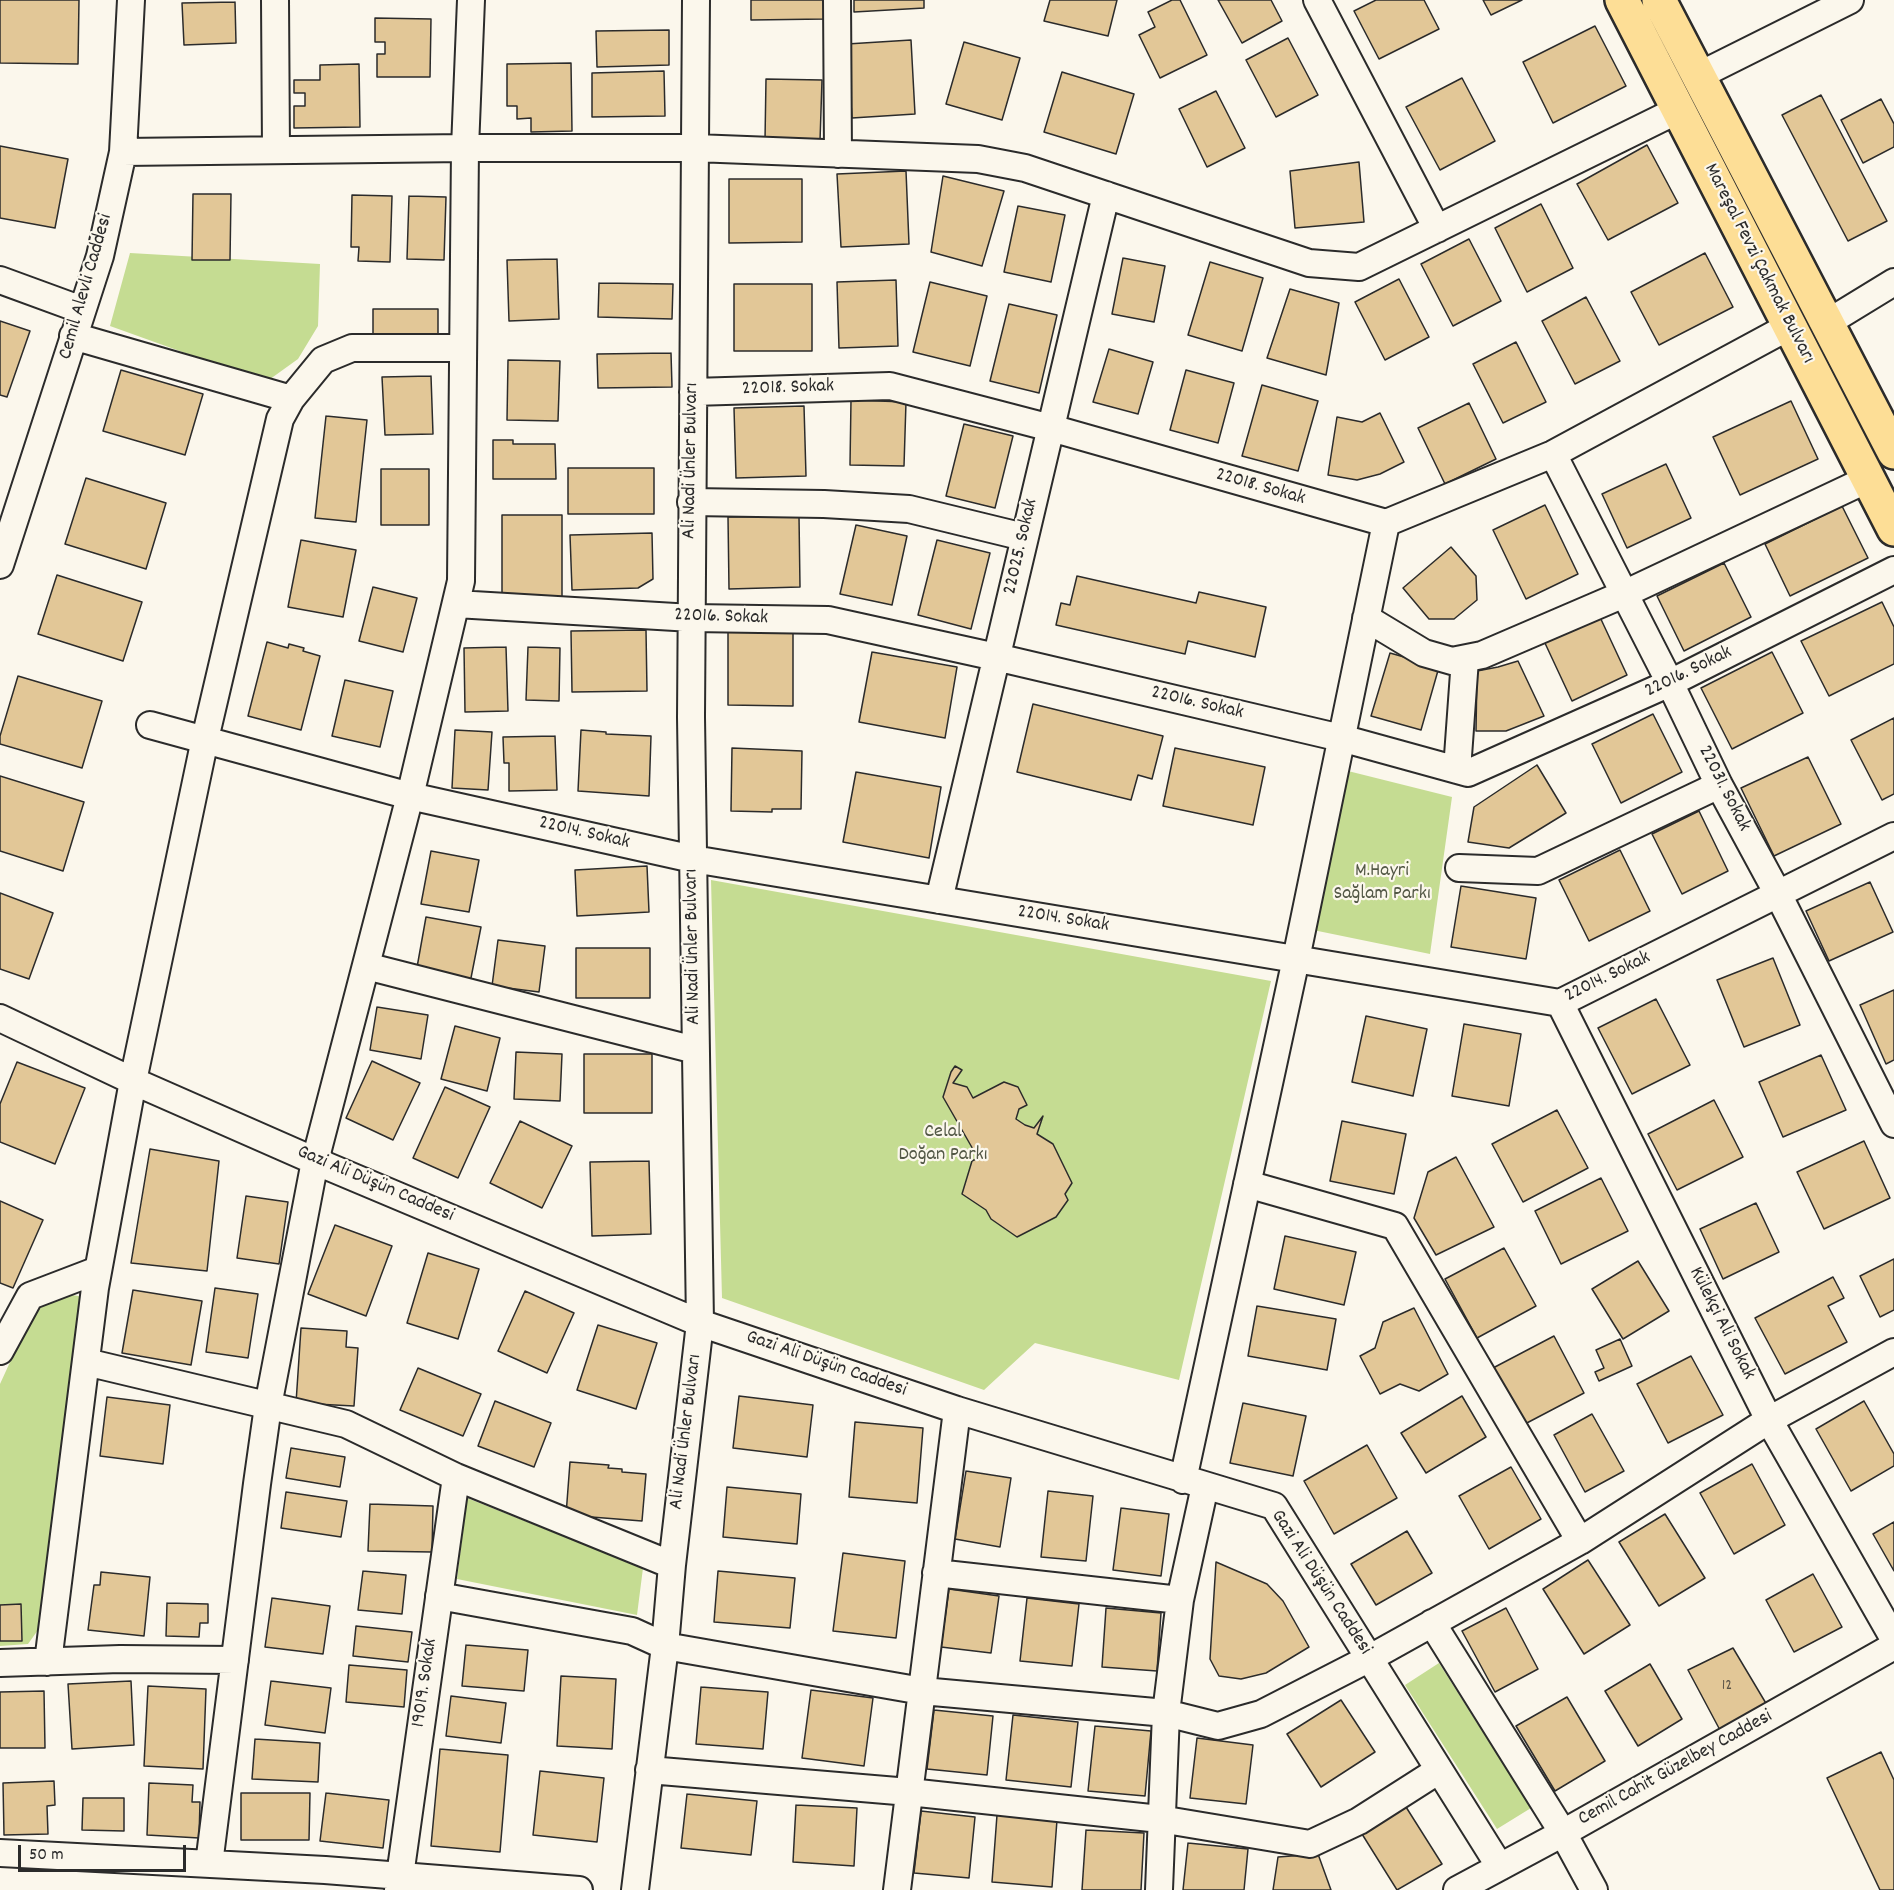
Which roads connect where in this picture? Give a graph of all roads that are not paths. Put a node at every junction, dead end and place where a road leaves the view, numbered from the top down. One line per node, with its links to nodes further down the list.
1 (131, 0): 15 (street, Cemil Alevli Caddesi)
2 (275, 0): 14 (street)
3 (471, 0): 12 (street)
4 (696, 0): 13 (street, Ali Nadi Ünler Bulvarı)
5 (837, 0): 16 (street)
6 (1317, 0): 18 (street)
7 (1622, 0): 11 (main road, Mareşal Fevzi Çakmak Bulvarı)
8 (1659, 0): 10 (main road)
9 (1850, 0): 10 (street)
10 (1698, 76): 22 (main road)
11 (1678, 110): 18 (street); 23 (main road, Mareşal Fevzi Çakmak Bulvarı)
12 (465, 148): 13 (street); 14 (street); 25 (street)
13 (695, 148): 16 (street); 26 (street, Ali Nadi Ünler Bulvarı)
14 (276, 150): 15 (street)
15 (123, 152): 21 (street, Cemil Alevli Caddesi)
16 (838, 154): 17 (street)
17 (1106, 195): 18 (street); 28 (street, 22025. Sokak)
18 (1437, 229)
19 (0, 280): 21 (street)
20 (1894, 282): 22 (street)
21 (82, 310): 24 (street, Cemil Alevli Caddesi)
22 (1827, 322): 29 (main road)
23 (1790, 326): 30 (street); 31 (main road, Mareşal Fevzi Çakmak Bulvarı)
24 (74, 336): 27 (street); 36 (street, Cemil Alevli Caddesi)
25 (463, 348): 27 (street); 39 (street)
26 (693, 392): 28 (street, 22018. Sokak); 32 (street, Ali Nadi Ünler Bulvarı)
27 (291, 399): 47 (street)
28 (1051, 428): 33 (street, 22018. Sokak); 35 (street, 22025. Sokak)
29 (1894, 452)
30 (1552, 454): 33 (street); 38 (street, 22031. Sokak)
31 (1868, 479): 34 (main road, Mareşal Fevzi Çakmak Bulvarı); 38 (street)
32 (691, 502): 35 (street); 40 (street, Ali Nadi Ünler Bulvarı)
33 (1386, 523): 41 (street)
34 (1894, 529)
35 (1024, 537): 42 (street, 22025. Sokak)
36 (0, 566)
37 (1894, 570): 44 (street, 22016. Sokak)
38 (1624, 594): 43 (street); 44 (street, 22031. Sokak)
39 (456, 604): 40 (street, 22016. Sokak); 50 (street)
40 (692, 618): 42 (street, 22016. Sokak); 52 (street, Ali Nadi Ünler Bulvarı)
41 (1366, 618): 43 (street); 46 (street)
42 (996, 657): 46 (street, 22016. Sokak); 55 (street, 22025. Sokak)
43 (1465, 659): 48 (street)
44 (1670, 683): 48 (street, 22016. Sokak); 49 (street, 22031. Sokak)
45 (150, 725): 47 (street, 22014. Sokak)
46 (1341, 738): 48 (street, 22016. Sokak); 56 (street)
47 (205, 739): 50 (street, 22014. Sokak); 61 (street)
48 (1457, 770)
49 (1719, 785): 53 (street); 54 (street, 22031. Sokak)
50 (410, 795): 52 (street, 22014. Sokak); 57 (street)
51 (1894, 836): 54 (street, 22014. Sokak)
52 (693, 859): 55 (street, 22014. Sokak); 60 (street, Ali Nadi Ünler Bulvarı)
53 (1459, 868)
54 (1778, 894): 58 (street, 22014. Sokak); 62 (street, 22031. Sokak)
55 (939, 900): 56 (street, 22014. Sokak)
56 (1296, 959): 58 (street, 22014. Sokak); 64 (street)
57 (366, 966): 60 (street); 63 (street)
58 (1560, 1003): 72 (street, Külekçi Ali Sokak)
59 (0, 1018): 61 (street, Gazi Ali Düşün Caddesi)
60 (695, 1050): 66 (street, Ali Nadi Ünler Bulvarı)
61 (133, 1081): 63 (street, Gazi Ali Düşün Caddesi); 65 (street)
62 (1894, 1124)
63 (315, 1161): 66 (street, Gazi Ali Düşün Caddesi); 70 (street)
64 (1247, 1184): 74 (street); 75 (street)
65 (98, 1270): 67 (street); 69 (street)
66 (700, 1323): 71 (street, Gazi Ali Düşün Caddesi); 76 (street, Ali Nadi Ünler Bulvarı)
67 (0, 1351)
68 (1894, 1352): 72 (street)
69 (86, 1362): 70 (street); 86 (street)
70 (268, 1406): 73 (street); 85 (street)
71 (957, 1410): 74 (street, Gazi Ali Düşün Caddesi); 77 (street)
72 (1769, 1420): 75 (street); 81 (street, Külekçi Ali Sokak)
73 (456, 1477): 76 (street); 78 (street, 19019. Sokak)
74 (1194, 1483): 79 (street); 84 (street, Gazi Ali Düşün Caddesi)
75 (1580, 1541): 80 (street)
76 (672, 1565): 82 (street, Ali Nadi Ünler Bulvarı)
77 (936, 1573): 79 (street); 88 (street)
78 (439, 1596): 82 (street); 98 (street, 19019. Sokak)
79 (1180, 1600): 89 (street)
80 (1432, 1623): 84 (street); 94 (street)
81 (1894, 1639)
82 (665, 1646): 88 (street); 90 (street, Ali Nadi Ünler Bulvarı)
83 (1894, 1646): 94 (street, Cemil Cahit Güzelbey Caddesi)
84 (1370, 1658): 89 (street); 91 (street, Gazi Ali Düşün Caddesi)
85 (235, 1660): 86 (street); 96 (street)
86 (48, 1662): 87 (street)
87 (0, 1663)
88 (922, 1691): 89 (street); 92 (street)
89 (1166, 1713): 93 (street)
90 (649, 1770): 92 (street); 100 (street, Ali Nadi Ünler Bulvarı)
91 (1439, 1770): 93 (street); 97 (street, Gazi Ali Düşün Caddesi)
92 (909, 1792): 93 (street); 101 (street)
93 (1160, 1819): 102 (street)
94 (1563, 1833): 97 (street, Cemil Cahit Güzelbey Caddesi); 104 (street)
95 (0, 1853): 96 (street)
96 (209, 1864): 98 (street)
97 (1500, 1867): 103 (street, Cemil Cahit Güzelbey Caddesi)
98 (398, 1883): 99 (street)
99 (579, 1890)
100 (635, 1890)
101 (897, 1890)
102 (1159, 1890)
103 (1457, 1890)
104 (1594, 1890)

